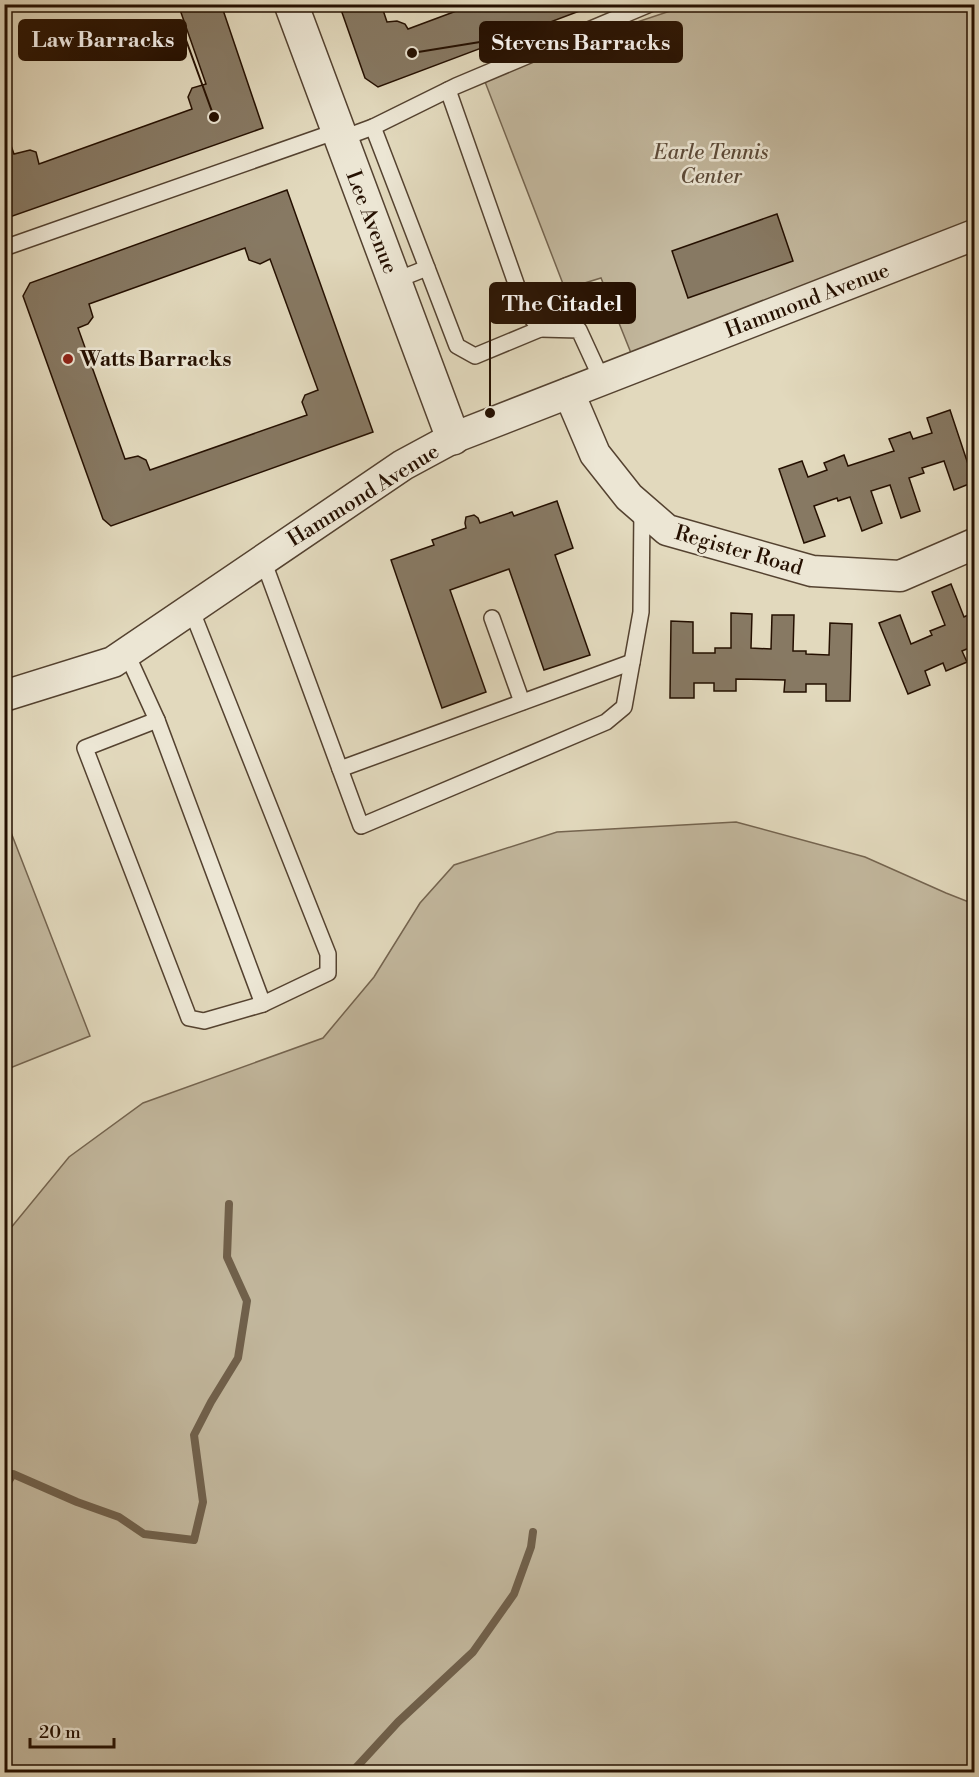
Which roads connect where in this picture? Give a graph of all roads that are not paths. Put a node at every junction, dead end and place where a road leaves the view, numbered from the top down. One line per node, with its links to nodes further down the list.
1 (291, 4): 5 (street, Lee Avenue)
2 (650, 4): 3 (lane)
3 (448, 90): 4 (lane); 10 (lane)
4 (373, 127): 5 (lane); 8 (lane)
5 (338, 130): 7 (lane); 9 (street, Lee Avenue)
6 (975, 235): 11 (street, Hammond Avenue)
7 (4, 248)
8 (427, 268): 9 (lane); 10 (lane)
9 (394, 281): 13 (street, Lee Avenue)
10 (540, 329): 11 (lane)
11 (602, 380): 12 (street, Hammond Avenue)
12 (569, 393): 13 (street, Hammond Avenue); 14 (street, Register Road)
13 (453, 438): 16 (street, Hammond Avenue)
14 (642, 508): 15 (street, Register Road); 20 (lane)
15 (975, 544)
16 (263, 560): 17 (street, Hammond Avenue); 24 (lane)
17 (191, 609): 19 (street, Hammond Avenue); 25 (lane)
18 (492, 618): 22 (lane)
19 (126, 652): 21 (street, Hammond Avenue); 23 (lane)
20 (632, 662): 22 (lane); 24 (lane)
21 (4, 696)
22 (522, 702): 24 (lane)
23 (157, 720): 25 (lane); 25 (lane)
24 (340, 769)
25 (263, 1004)

